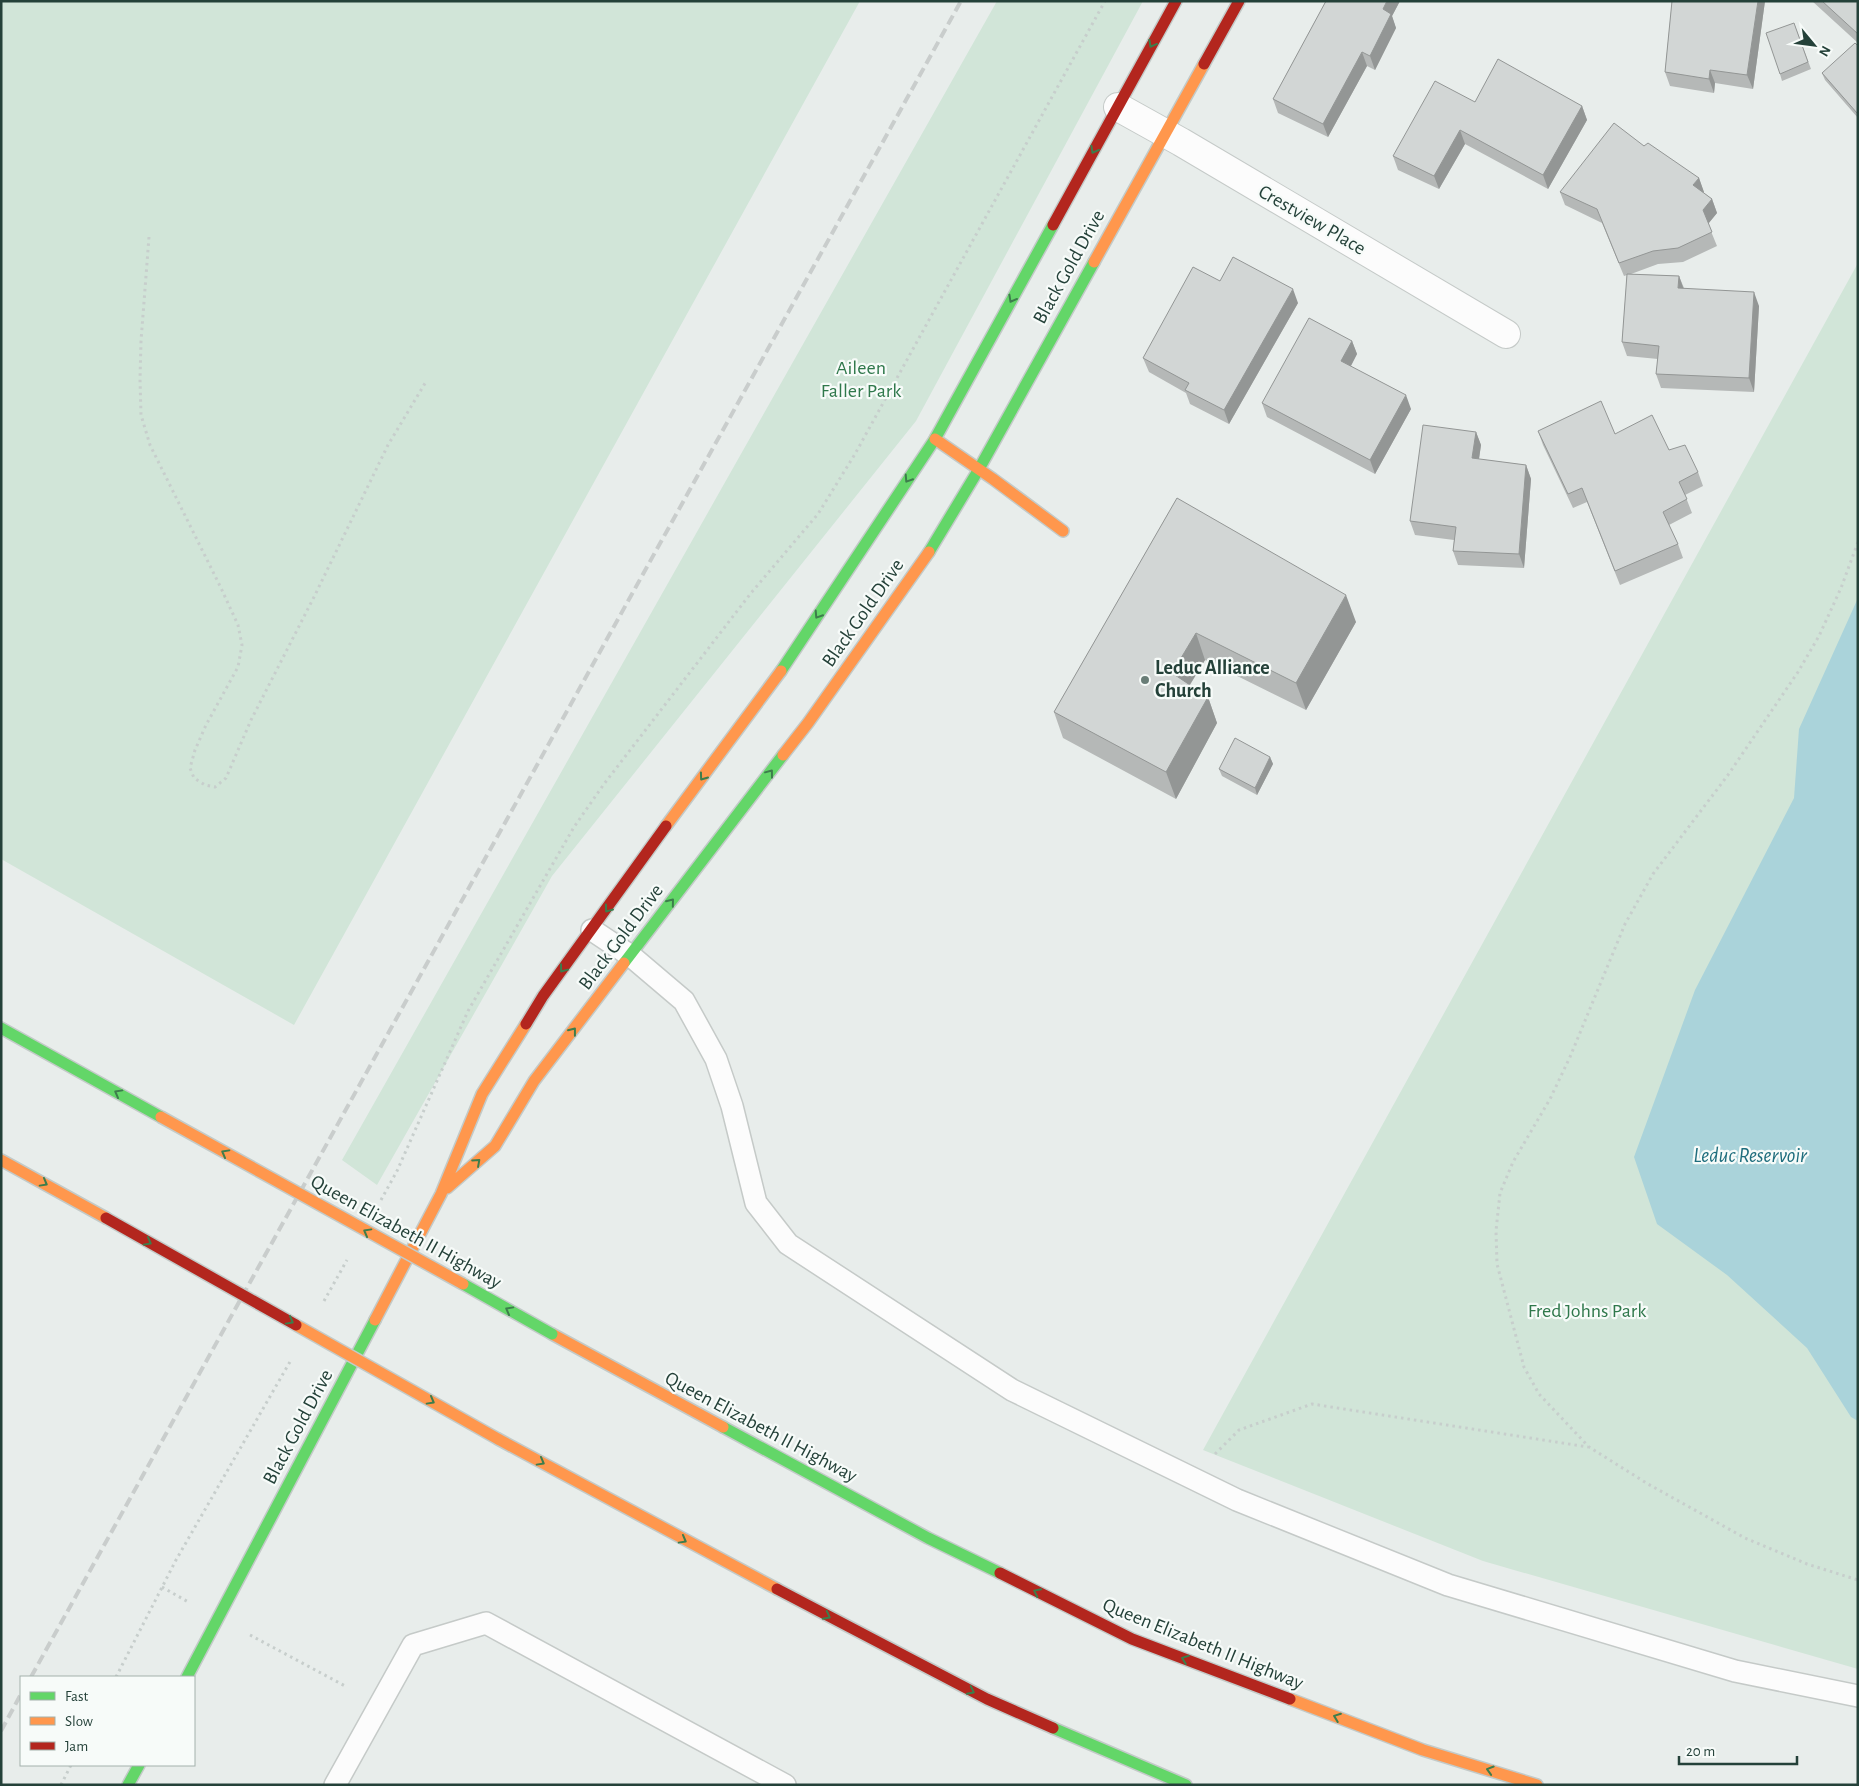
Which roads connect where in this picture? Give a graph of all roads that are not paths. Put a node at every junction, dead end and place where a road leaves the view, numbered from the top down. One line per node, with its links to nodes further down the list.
1 (1176, 1): 3 (main road, Black Gold Drive, one-way to 3)
2 (1239, 1): 4 (main road, Black Gold Drive)
3 (1118, 107): 4 (street, Crestview Place); 6 (main road, Black Gold Drive, one-way to 6)
4 (1165, 133): 5 (street, Crestview Place); 7 (main road, Black Gold Drive)
5 (1506, 334)
6 (934, 439): 7 (main road); 9 (main road, Black Gold Drive, one-way to 9)
7 (978, 469): 8 (main road); 10 (main road, Black Gold Drive, one-way to 7)
8 (1063, 531)
9 (592, 930): 10 (lane); 13 (main road, Black Gold Drive, one-way to 13)
10 (631, 956): 13 (main road, Black Gold Drive, one-way to 10); 15 (lane)
11 (1, 1028): 21 (main road, Queen Elizabeth II Highway, one-way to 11, bridge)
12 (1, 1160): 20 (main road, one-way to 20, bridge)
13 (441, 1194): 14 (main road, Black Gold Drive)
14 (188, 1676)
15 (1858, 1696)
16 (138, 1766): 17 (main road)
17 (128, 1785)
18 (335, 1785): 19 (lane)
19 (785, 1785)
20 (1186, 1785)
21 (1537, 1785)

